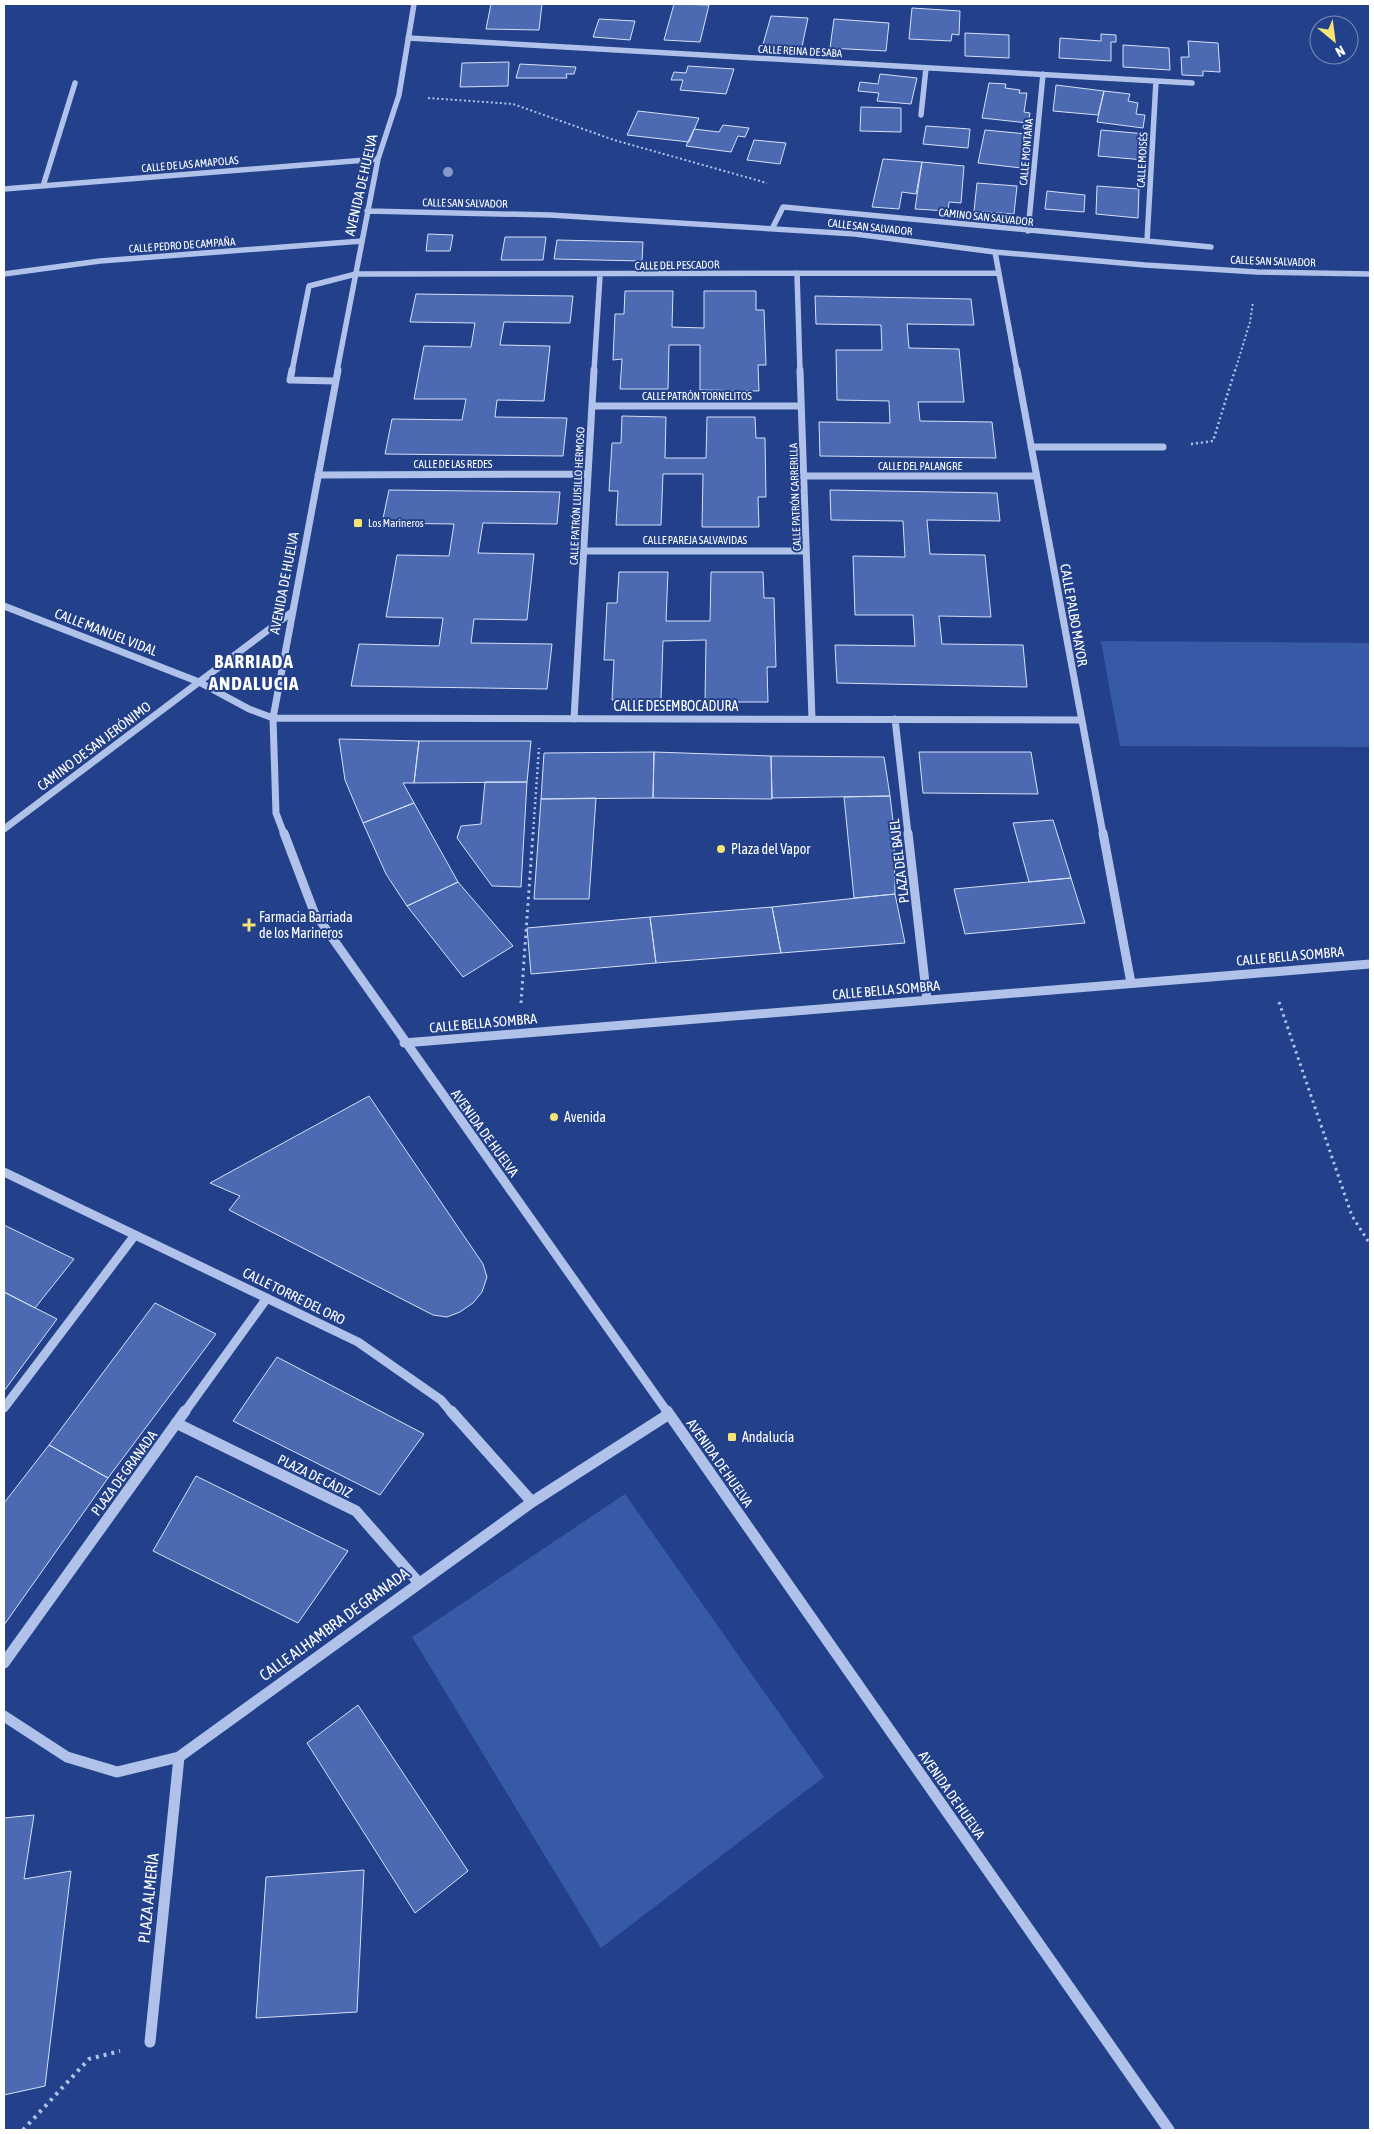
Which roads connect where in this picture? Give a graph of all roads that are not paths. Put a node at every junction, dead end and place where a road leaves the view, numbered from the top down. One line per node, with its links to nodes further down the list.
1 (414, 4): 2 (street, AVENIDA DE HUELVA)
2 (408, 38): 3 (street, CALLE REINA DE SABA); 9 (street, AVENIDA DE HUELVA)
3 (926, 68): 4 (street, CALLE REINA DE SABA); 8 (street)
4 (1043, 74): 5 (street, CALLE REINA DE SABA); 14 (street, CALLE MONTAÑA)
5 (1156, 81): 7 (street, CALLE REINA DE SABA); 16 (street, CALLE MOISÉS)
6 (75, 83): 10 (street)
7 (1192, 83)
8 (921, 115)
9 (378, 159): 10 (street, CALLE DE LAS AMAPOLAS); 12 (street, AVENIDA DE HUELVA)
10 (43, 186): 11 (street, CALLE DE LAS AMAPOLAS)
11 (4, 189)
12 (367, 211): 13 (street, CALLE SAN SALVADOR); 15 (street, AVENIDA DE HUELVA)
13 (772, 229): 14 (street, CAMINO SAN SALVADOR); 18 (street, CALLE SAN SALVADOR)
14 (1028, 231): 16 (street, CAMINO SAN SALVADOR)
15 (362, 241): 21 (street, CALLE PEDRO DE CAMPAÑA); 22 (street, AVENIDA DE HUELVA)
16 (1147, 241): 17 (street, CAMINO SAN SALVADOR)
17 (1211, 247)
18 (995, 252): 20 (street, CALLE PALBO MAYOR); 23 (street, CALLE SAN SALVADOR)
19 (797, 273): 20 (street, CALLE DEL PESCADOR); 24 (street, CALLE DEL PESCADOR); 27 (street, CALLE PATRÓN CARRERILLA)
20 (998, 273): 28 (street, CALLE PALBO MAYOR)
21 (4, 274)
22 (356, 274): 24 (street, CALLE DEL PESCADOR); 25 (street, AVENIDA DE HUELVA); 25 (street, CALLE DEL PESCADOR)
23 (1370, 274)
24 (600, 275): 26 (street, CALLE PATRÓN LUISILLO HERMOSO)
25 (336, 381): 31 (street, AVENIDA DE HUELVA)
26 (592, 406): 27 (street, CALLE PATRÓN TORNELITOS); 30 (street, CALLE PATRÓN LUISILLO HERMOSO)
27 (802, 406): 32 (street, CALLE PATRÓN CARRERILLA)
28 (1030, 447): 29 (street); 33 (street, CALLE PALBO MAYOR)
29 (1163, 447)
30 (588, 474): 31 (street, CALLE DE LAS REDES); 34 (street, CALLE PATRÓN LUISILLO HERMOSO)
31 (318, 475): 37 (street, AVENIDA DE HUELVA)
32 (804, 476): 33 (street, CALLE DEL PALANGRE); 35 (street, CALLE PATRÓN CARRERILLA)
33 (1036, 476): 43 (street, CALLE PALBO MAYOR)
34 (584, 551): 35 (street, CALLE PAREJA SALVAVIDAS); 40 (street, CALLE PATRÓN LUISILLO HERMOSO)
35 (806, 552): 41 (street, CALLE PATRÓN CARRERILLA)
36 (4, 606): 38 (street, CALLE MANUEL VIDAL)
37 (292, 612): 38 (street, CAMINO DE SAN JERÓNIMO); 39 (street, AVENIDA DE HUELVA)
38 (199, 682): 39 (street); 44 (street, CAMINO DE SAN JERÓNIMO)
39 (272, 718): 40 (street, CALLE DESEMBOCADURA); 48 (street, AVENIDA DE HUELVA)
40 (574, 718): 41 (street, CALLE DESEMBOCADURA)
41 (812, 719): 42 (street, CALLE DESEMBOCADURA)
42 (895, 719): 43 (street, CALLE DESEMBOCADURA); 47 (street, PLAZA DEL BAJEL)
43 (1080, 720): 46 (street, CALLE PALBO MAYOR)
44 (4, 829)
45 (1370, 964): 46 (street, CALLE BELLA SOMBRA)
46 (1131, 983): 47 (street, CALLE BELLA SOMBRA)
47 (927, 1000): 48 (street, CALLE BELLA SOMBRA)
48 (404, 1043): 53 (street, AVENIDA DE HUELVA)
49 (4, 1172): 50 (street, CALLE TORRE DEL ORO)
50 (135, 1235): 51 (street, CALLE TORRE DEL ORO); 52 (street)
51 (267, 1298): 54 (street, PLAZA DE GRANADA); 55 (street, CALLE TORRE DEL ORO)
52 (4, 1408)
53 (669, 1414): 55 (street, CALLE ALHAMBRA DE GRANADA); 61 (street, AVENIDA DE HUELVA)
54 (176, 1423): 56 (street, PLAZA DE CÁDIZ); 57 (street, PLAZA DE GRANADA)
55 (532, 1502): 56 (street, CALLE ALHAMBRA DE GRANADA)
56 (419, 1583): 59 (street, CALLE ALHAMBRA DE GRANADA)
57 (4, 1664)
58 (4, 1716): 59 (street, CALLE ALHAMBRA DE GRANADA)
59 (179, 1756): 60 (street, PLAZA ALMERÍA)
60 (150, 2042)
61 (1169, 2130)

